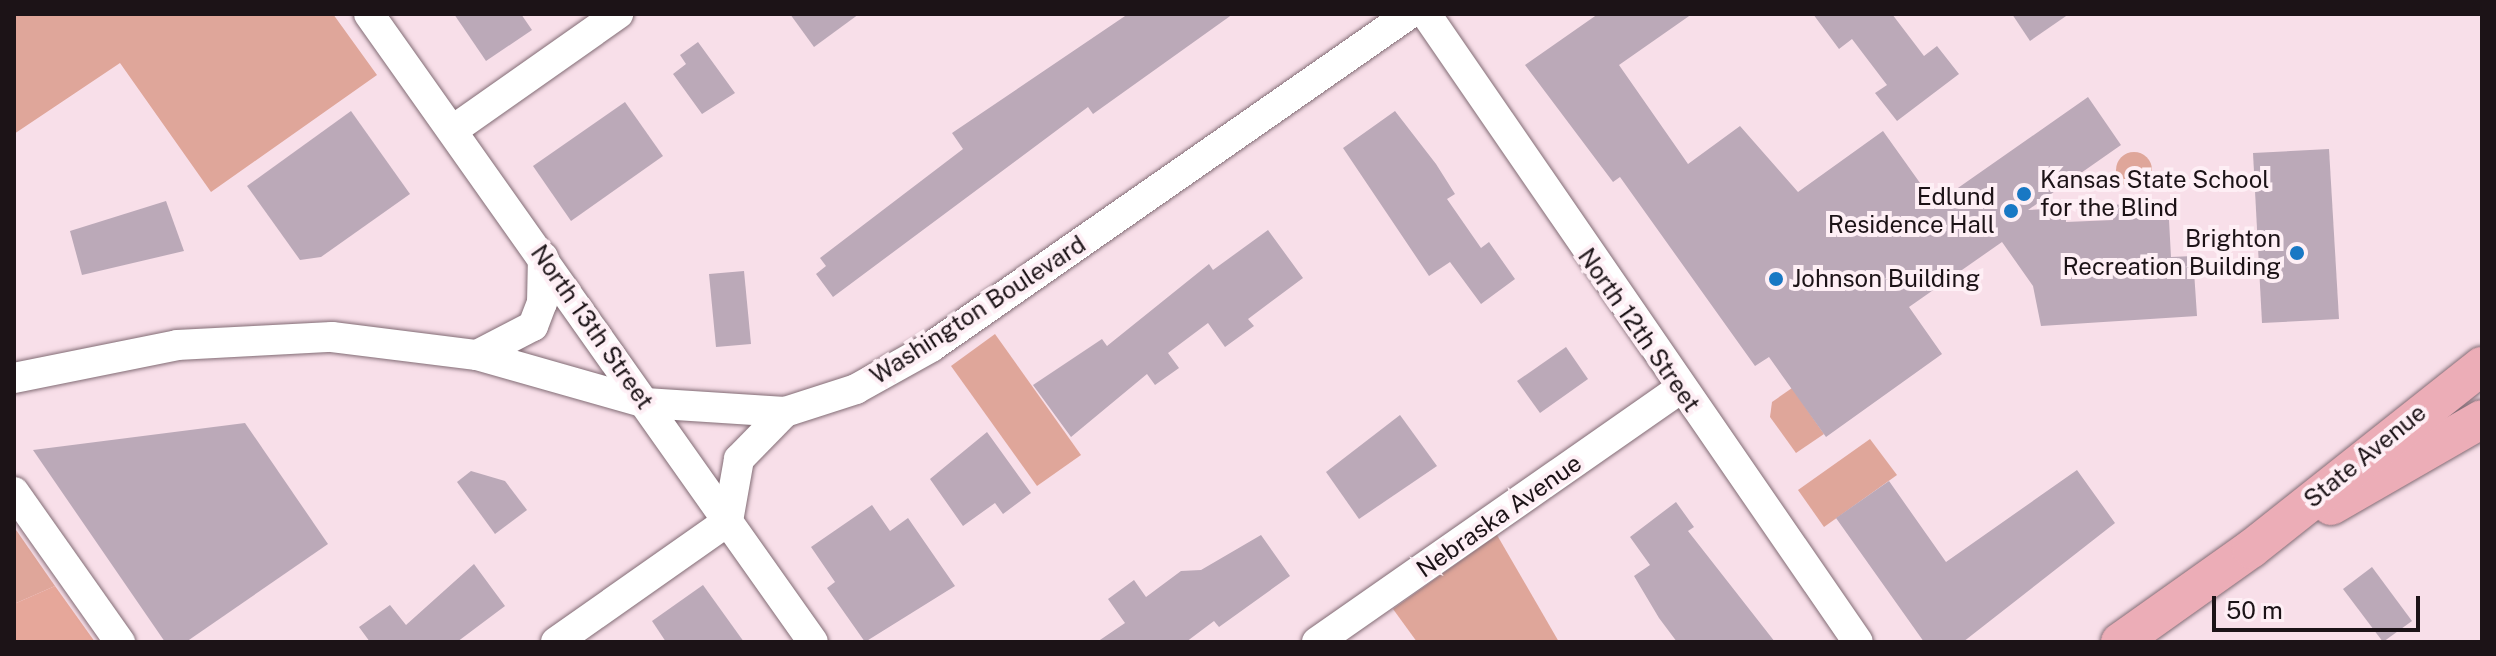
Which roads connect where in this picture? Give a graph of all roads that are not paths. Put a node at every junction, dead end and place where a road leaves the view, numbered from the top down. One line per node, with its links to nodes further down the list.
1 (369, 14): 5 (street, North 13th Street)
2 (618, 14): 5 (street)
3 (1409, 14): 12 (street, Washington Boulevard)
4 (1426, 14): 10 (street, North 12th Street)
5 (453, 130): 6 (street, North 13th Street)
6 (543, 257): 7 (street); 11 (street, North 13th Street)
7 (477, 355): 9 (street, Washington Boulevard); 11 (street, Washington Boulevard)
8 (2482, 366): 16 (main road, State Avenue)
9 (14, 378)
10 (1680, 389): 20 (street, Nebraska Avenue); 21 (street, North 12th Street)
11 (645, 403): 12 (street, Washington Boulevard); 15 (street, North 13th Street)
12 (785, 412): 15 (street)
13 (2482, 419): 16 (main road, State Avenue)
14 (14, 492): 17 (street)
15 (728, 521): 18 (street); 19 (street, North 13th Street)
16 (2251, 549): 22 (main road, State Avenue)
17 (120, 642)
18 (556, 642)
19 (813, 642)
20 (1317, 642)
21 (1858, 642)
22 (2120, 642)

